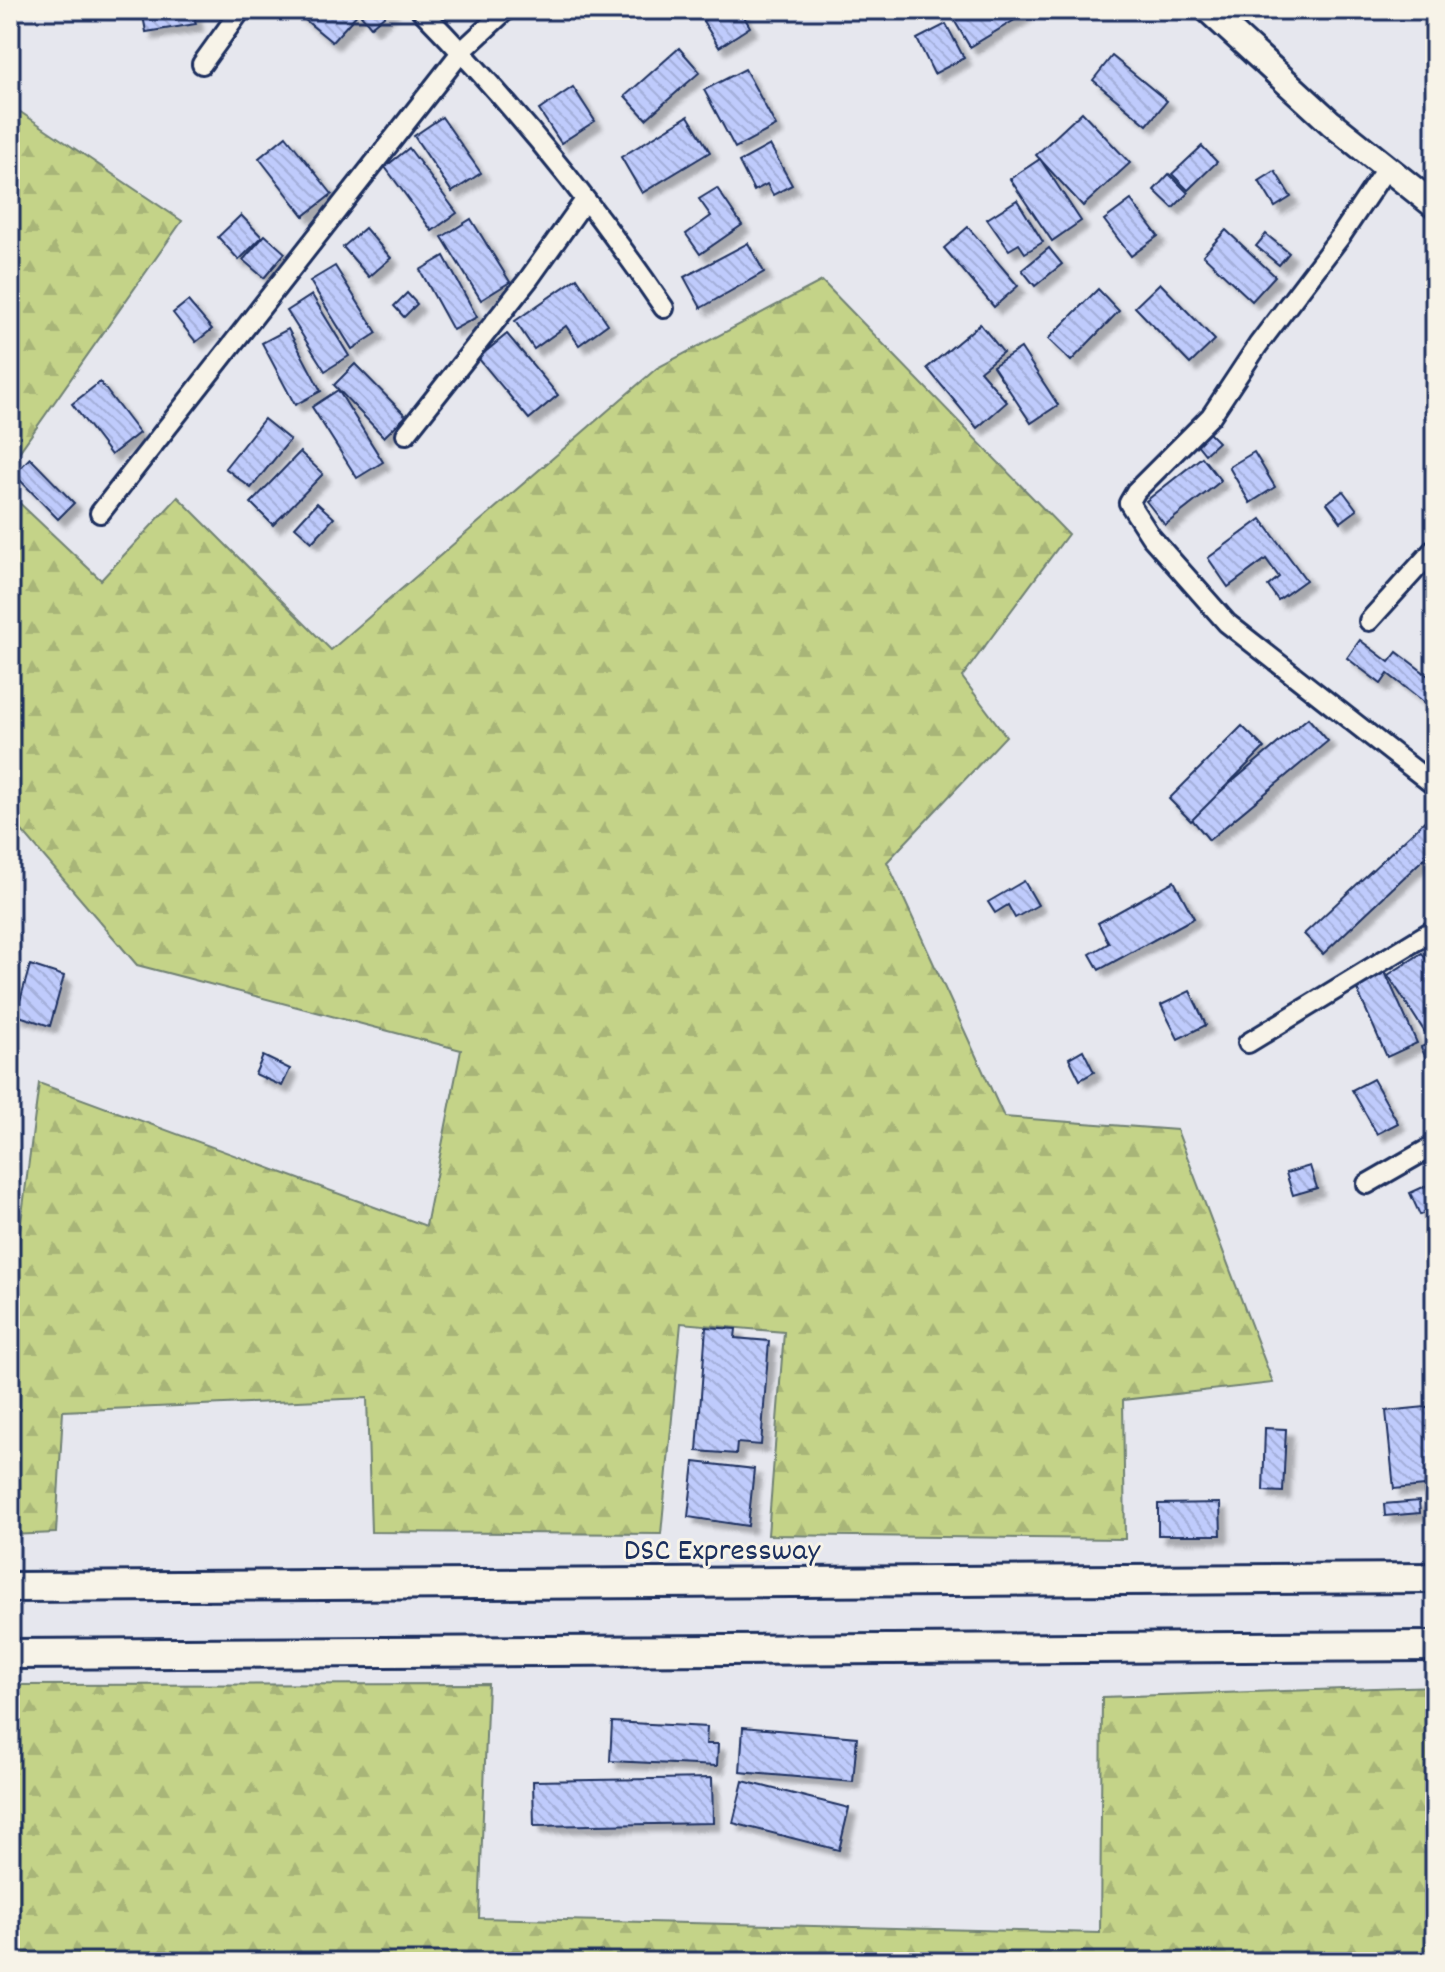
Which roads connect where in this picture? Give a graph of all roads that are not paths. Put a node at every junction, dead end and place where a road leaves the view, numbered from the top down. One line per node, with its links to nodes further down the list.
1 (241, 10): 6 (street)
2 (421, 10): 5 (street)
3 (506, 10): 5 (street)
4 (1208, 10): 7 (street)
5 (462, 51): 8 (street); 12 (street)
6 (202, 64)
7 (1387, 167): 9 (street); 15 (street)
8 (585, 200): 10 (street); 11 (street)
9 (1435, 206)
10 (664, 308)
11 (406, 434)
12 (100, 513)
13 (1435, 548): 14 (street)
14 (1369, 621)
15 (1435, 786)
16 (1435, 929): 17 (street)
17 (1248, 1043)
18 (1435, 1145): 19 (street)
19 (1367, 1184)
20 (1435, 1578): 21 (main road, DSC Expressway)
21 (10, 1587)
22 (1435, 1646): 23 (main road)
23 (10, 1654)

